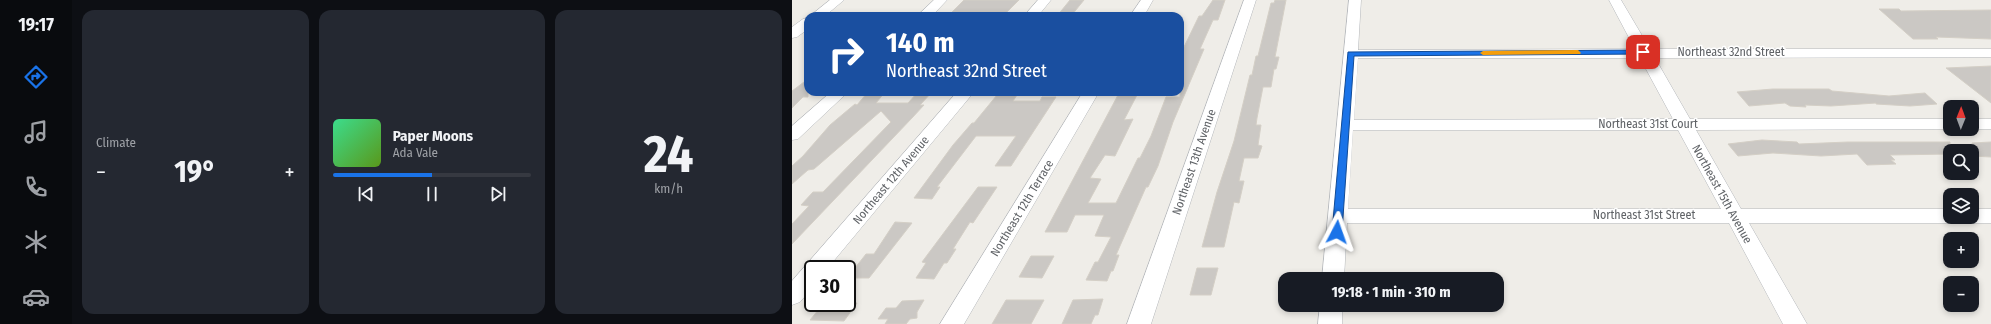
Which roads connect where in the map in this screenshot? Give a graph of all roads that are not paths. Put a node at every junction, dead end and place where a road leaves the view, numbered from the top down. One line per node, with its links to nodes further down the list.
1 (838, 0): 8 (street)
2 (941, 0): 9 (street)
3 (1045, 0): 10 (street)
4 (1147, 0): 11 (street)
5 (1250, 0): 37 (street, Northeast 13th Avenue)
6 (1355, 0): 16 (street)
7 (1614, 0): 14 (street, Northeast 15th Avenue)
8 (822, 12)
9 (928, 12)
10 (1034, 12)
11 (1140, 12)
12 (804, 25): 13 (street)
13 (792, 34)
14 (1643, 52): 15 (street, Northeast 32nd Street); 16 (street, Northeast 32nd Street); 20 (street, Northeast 15th Avenue)
15 (1991, 53)
16 (1350, 54): 24 (street)
17 (836, 96): 25 (street)
18 (963, 96): 31 (street, Northeast 12th Avenue)
19 (1090, 96): 36 (street, Northeast 12th Terrace)
20 (1682, 124): 21 (street, Northeast 31st Court); 24 (street, Northeast 31st Court); 26 (street, Northeast 15th Avenue)
21 (1943, 124)
22 (1979, 124): 23 (street)
23 (1991, 124)
24 (1345, 125): 27 (street)
25 (792, 135)
26 (1734, 215): 27 (street, Northeast 31st Street); 28 (street, Northeast 31st Street); 39 (street, Northeast 15th Avenue)
27 (1338, 216): 32 (street)
28 (1943, 216)
29 (1979, 216): 30 (street)
30 (1991, 216)
31 (823, 260)
32 (1334, 272)
33 (804, 282): 34 (street)
34 (792, 296)
35 (1331, 312): 38 (street)
36 (952, 324)
37 (1139, 324)
38 (1330, 324)
39 (1794, 324)

